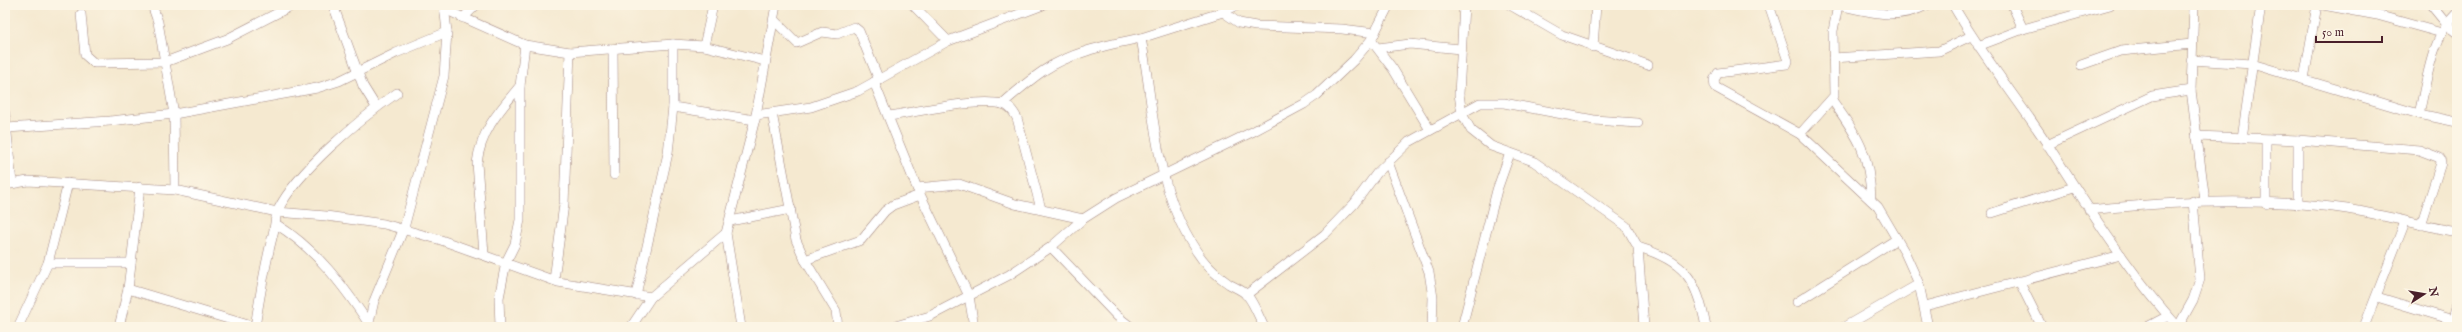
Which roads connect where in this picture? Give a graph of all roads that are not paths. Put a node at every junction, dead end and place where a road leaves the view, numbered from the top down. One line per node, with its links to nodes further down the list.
1 (152, 5): 52 (street)
2 (293, 5): 52 (street)
3 (333, 5): 56 (street)
4 (476, 5): 28 (street)
5 (713, 5): 42 (street)
6 (776, 5): 29 (street)
7 (914, 5): 38 (street)
8 (1043, 5): 38 (street)
9 (1238, 5): 25 (street)
10 (1389, 5): 35 (street)
11 (1464, 5): 47 (street)
12 (1510, 5): 44 (street)
13 (1596, 5): 44 (street)
14 (1769, 5): 77 (street)
15 (1838, 5): 16 (street); 49 (street)
16 (1927, 5)
17 (1953, 5): 36 (street)
18 (2012, 5): 31 (street)
19 (2110, 5): 31 (street)
20 (2194, 5): 40 (street)
21 (2261, 5): 53 (street)
22 (2323, 5): 33 (street); 57 (street)
23 (2431, 5): 30 (street)
24 (444, 7): 28 (street); 32 (street)
25 (1223, 12): 35 (street); 37 (street)
26 (2457, 13): 30 (street)
27 (81, 14): 52 (street)
28 (463, 18): 41 (street)
29 (774, 20): 51 (street); 58 (street)
30 (2446, 23): 33 (street); 34 (street)
31 (2023, 29): 43 (street)
32 (447, 32): 56 (street); 108 (street)
33 (2442, 33): 70 (street)
34 (2457, 33)
35 (1373, 36): 45 (street); 86 (street)
36 (1971, 36): 43 (street); 49 (street)
37 (1141, 38): 63 (street); 86 (street)
38 (948, 41): 58 (street)
39 (673, 44): 42 (street); 46 (street); 65 (street)
40 (2192, 44): 50 (street); 55 (street)
41 (525, 45): 48 (street); 59 (street)
42 (704, 46): 51 (street)
43 (1978, 46): 82 (street)
44 (1593, 47): 54 (street)
45 (1378, 48): 47 (street); 76 (street)
46 (613, 49): 48 (street); 85 (street)
47 (1460, 50): 69 (street)
48 (570, 52): 120 (street)
49 (1833, 58): 62 (street)
50 (2191, 60): 53 (street); 60 (street)
51 (765, 61): 72 (street)
52 (165, 62): 68 (street)
53 (2252, 64): 57 (street); 79 (street)
54 (1648, 65)
55 (2081, 65)
56 (357, 70): 64 (street); 68 (street)
57 (2304, 79): 70 (street)
58 (876, 81): 66 (street); 71 (street)
59 (520, 86): 114 (street); 117 (street)
60 (2190, 90): 78 (street); 82 (street)
61 (397, 93): 64 (street)
62 (1832, 100): 77 (street); 93 (street)
63 (1002, 104): 71 (street); 99 (street)
64 (376, 107): 101 (street)
65 (673, 107): 72 (street); 125 (street)
66 (772, 113): 72 (street); 98 (street)
67 (5, 114): 75 (street)
68 (174, 114): 75 (street); 91 (street)
69 (1462, 114): 74 (street); 76 (street); 83 (street)
70 (2419, 114): 73 (street)
71 (889, 116): 92 (street)
72 (756, 118): 104 (street)
73 (2457, 122)
74 (1638, 123)
75 (7, 128): 88 (street)
76 (1430, 130): 84 (street)
77 (1800, 134): 93 (street)
78 (2196, 136): 79 (street); 95 (street)
79 (2242, 138): 80 (street)
80 (2266, 140): 81 (street); 96 (street)
81 (2298, 140): 97 (street); 107 (street)
82 (2047, 145): 90 (street)
83 (1510, 153): 113 (street); 147 (street)
84 (1388, 162): 124 (street); 146 (street)
85 (614, 175)
86 (1163, 176): 103 (street); 124 (street)
87 (68, 183): 88 (street); 89 (street); 118 (street)
88 (9, 184)
89 (140, 187): 91 (street); 119 (street)
90 (2074, 187): 100 (street); 102 (street)
91 (175, 190): 101 (street)
92 (919, 192): 99 (street); 116 (street); 126 (street)
93 (1871, 200): 111 (street)
94 (2192, 201): 95 (street); 100 (street); 154 (street)
95 (2205, 201): 96 (street)
96 (2266, 204): 97 (street)
97 (2298, 205): 105 (street)
98 (791, 209): 104 (street); 116 (street)
99 (1041, 209): 103 (street)
100 (2089, 210): 115 (street)
101 (277, 212): 106 (street); 108 (street)
102 (1992, 213)
103 (1082, 219): 112 (street)
104 (730, 221): 110 (street)
105 (2405, 222): 107 (street); 128 (street)
106 (276, 224): 134 (street); 137 (street)
107 (2421, 226): 109 (street)
108 (404, 228): 114 (street); 134 (street)
109 (2457, 232)
110 (726, 233): 127 (street); 140 (street)
111 (1897, 239): 122 (street); 129 (street)
112 (1051, 247): 126 (street); 144 (street)
113 (1638, 247): 148 (street); 149 (street)
114 (484, 254): 117 (street)
115 (2121, 255): 121 (street); 132 (street)
116 (805, 260): 141 (street)
117 (506, 262): 120 (street); 138 (street)
118 (48, 263): 119 (street); 135 (street)
119 (131, 263): 123 (street)
120 (554, 280): 125 (street)
121 (2019, 281): 131 (street); 152 (street)
122 (1919, 284): 131 (street); 150 (street)
123 (128, 289): 136 (street); 137 (street)
124 (1246, 294): 145 (street)
125 (636, 295): 127 (street)
126 (969, 296): 142 (street); 143 (street)
127 (651, 297): 139 (street)
128 (2377, 297): 133 (street); 155 (street)
129 (1797, 302)
130 (2457, 304): 133 (street)
131 (1925, 306): 151 (street)
132 (2168, 316): 153 (street); 154 (street)
133 (2452, 323)
134 (368, 325)
135 (18, 327)
136 (119, 327)
137 (255, 327)
138 (500, 327)
139 (631, 327)
140 (741, 327)
141 (838, 327)
142 (892, 327)
143 (974, 327)
144 (1131, 327)
145 (1264, 327)
146 (1432, 327)
147 (1462, 327)
148 (1644, 327)
149 (1706, 327)
150 (1844, 327)
151 (1928, 327)
152 (2042, 327)
153 (2147, 327)
154 (2178, 327)
155 (2364, 327)

